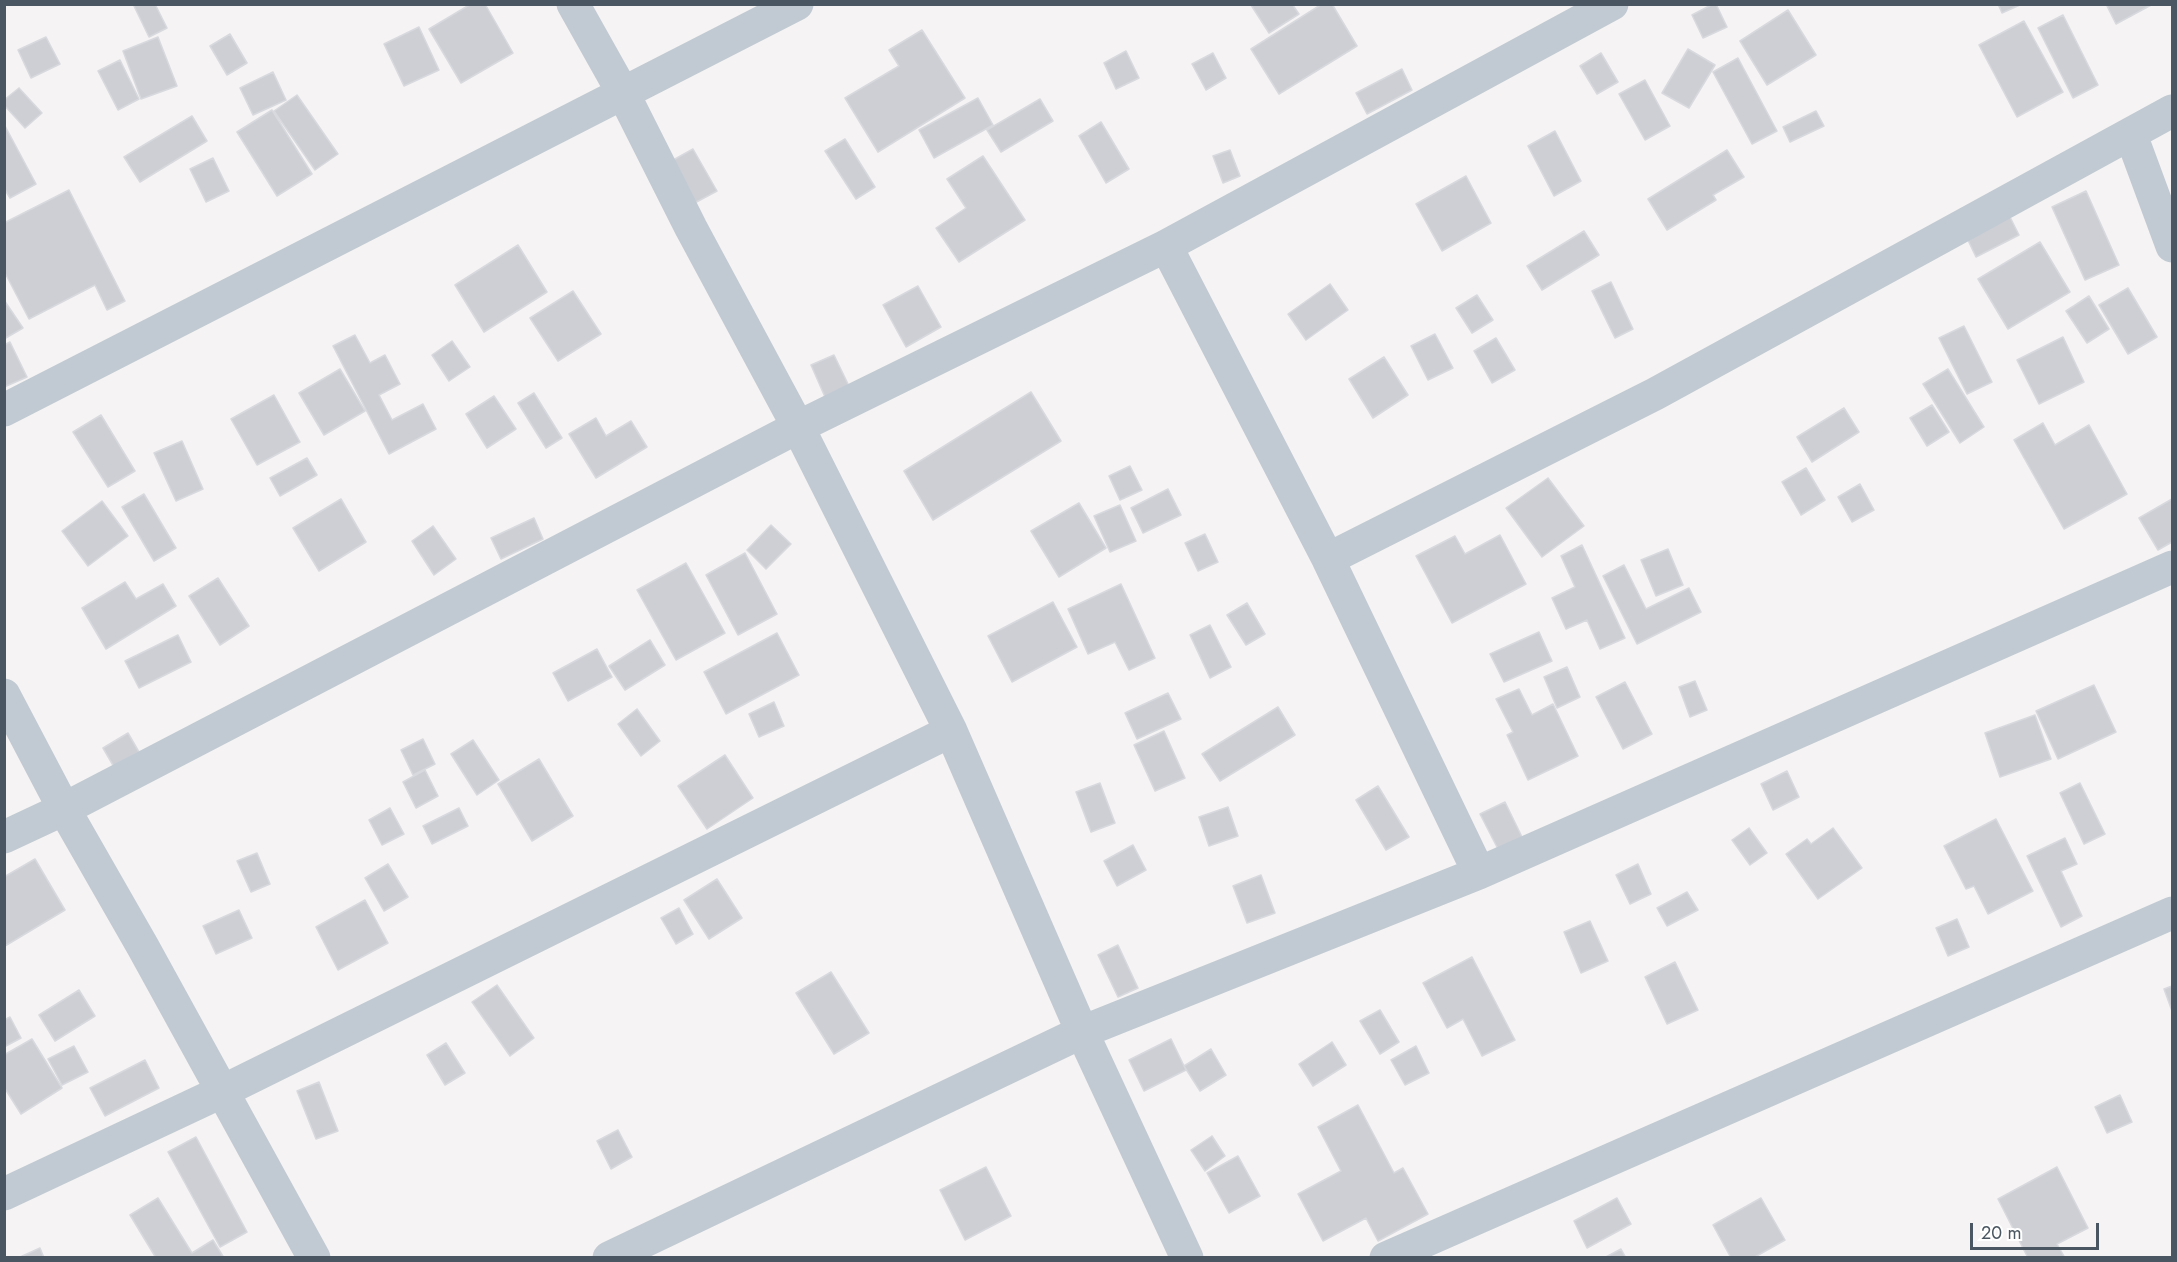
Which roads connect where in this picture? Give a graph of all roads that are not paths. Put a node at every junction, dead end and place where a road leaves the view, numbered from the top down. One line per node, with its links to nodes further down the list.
1 (573, 4): 4 (street)
2 (797, 4): 4 (street)
3 (1612, 4): 7 (street)
4 (623, 93): 9 (street); 10 (street)
5 (2172, 111): 6 (street)
6 (2131, 135): 8 (street); 11 (street)
7 (1166, 246): 10 (street); 11 (street)
8 (2172, 246)
9 (4, 410)
10 (798, 427): 14 (street); 15 (street)
11 (1328, 559): 17 (street)
12 (2172, 567): 17 (street)
13 (4, 695): 15 (street)
14 (951, 730): 19 (street); 20 (street)
15 (63, 809): 16 (street); 20 (street)
16 (4, 837)
17 (1479, 873): 19 (street)
18 (2172, 914): 25 (street)
19 (1082, 1032): 23 (street); 24 (street)
20 (221, 1092): 21 (street); 22 (street)
21 (4, 1194)
22 (314, 1257)
23 (609, 1257)
24 (1187, 1257)
25 (1386, 1257)

